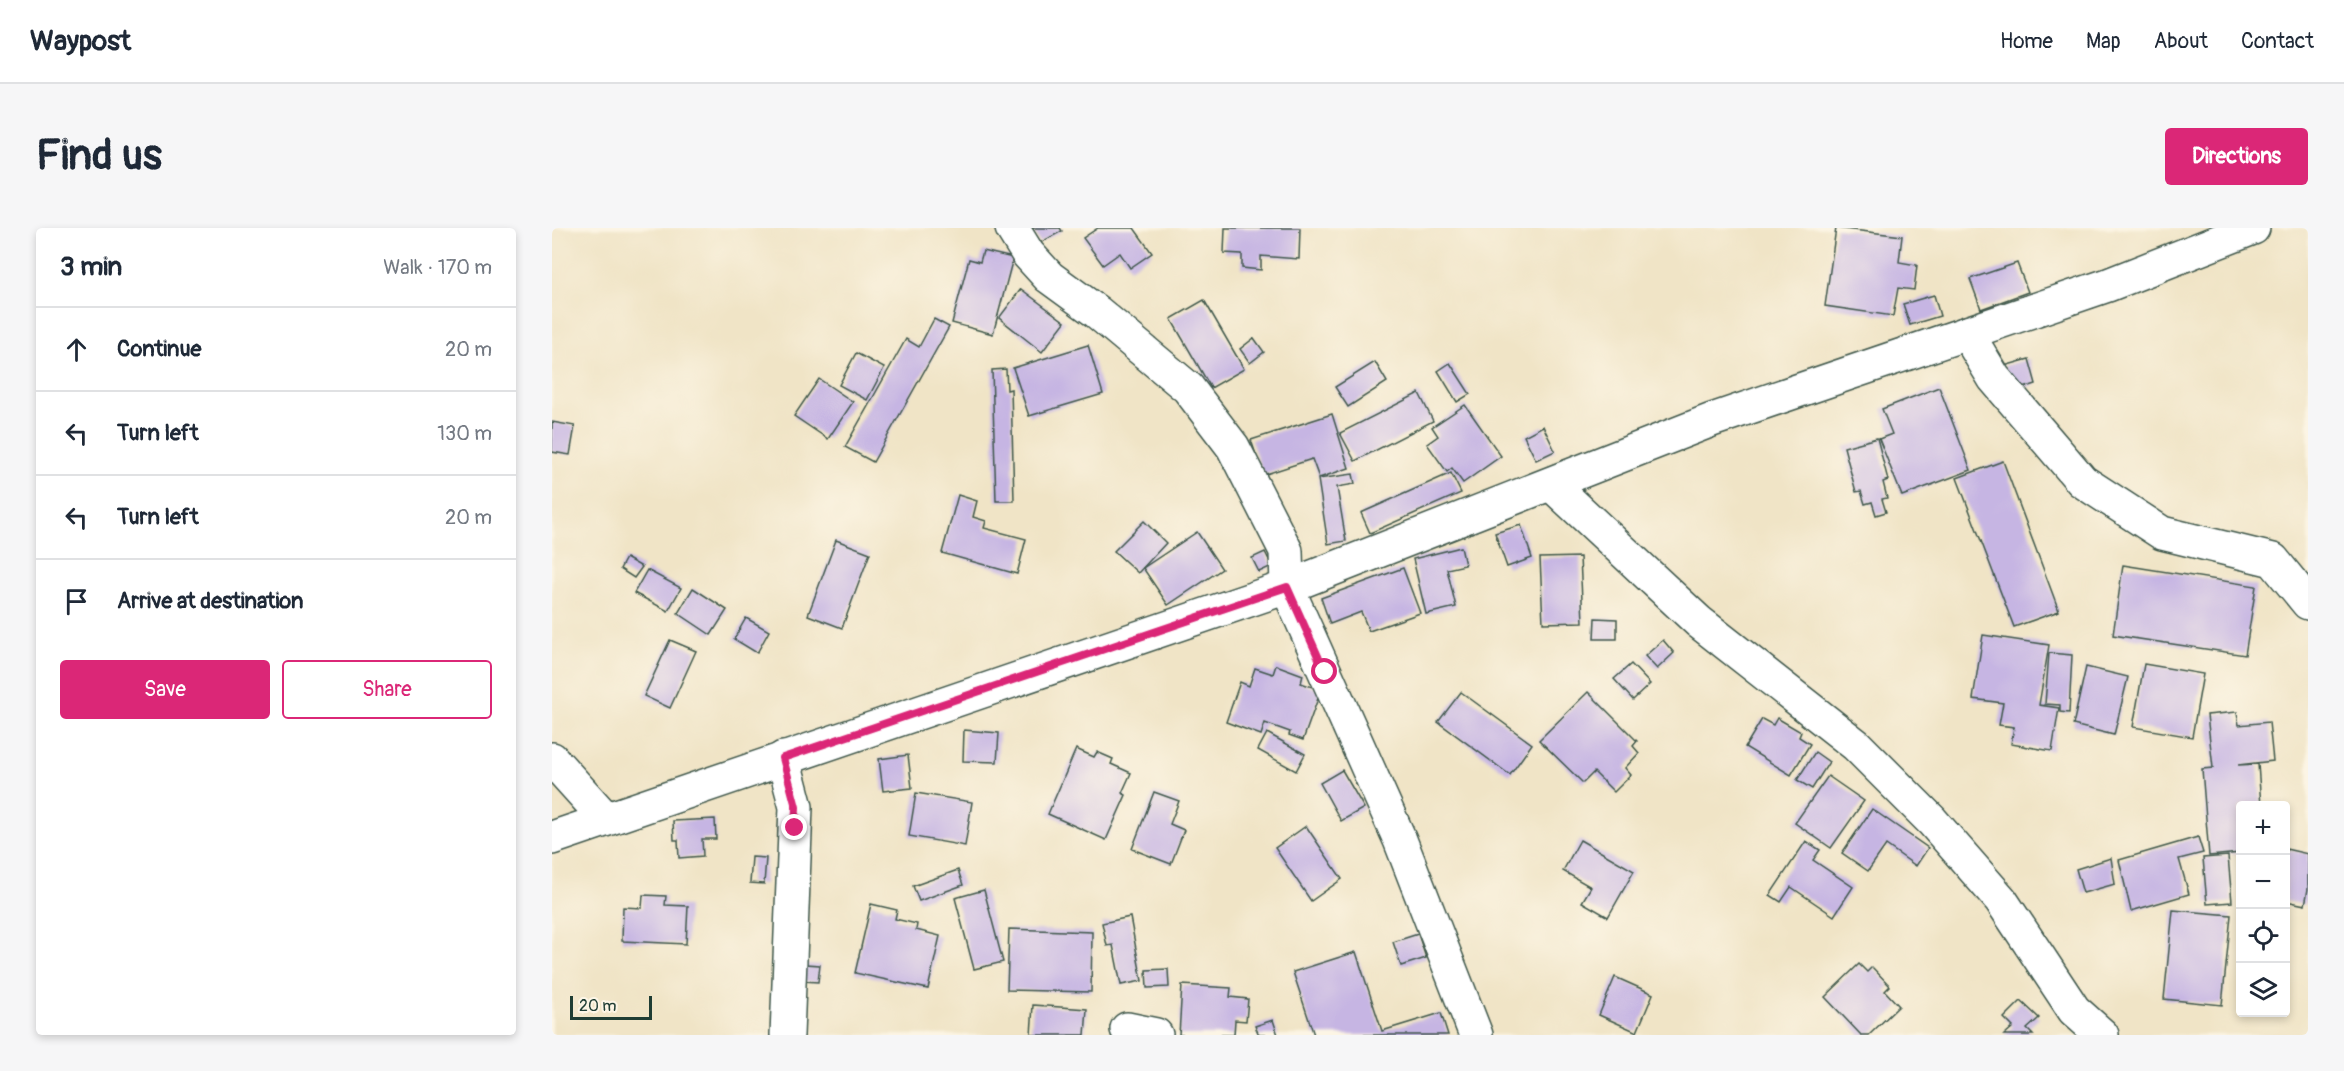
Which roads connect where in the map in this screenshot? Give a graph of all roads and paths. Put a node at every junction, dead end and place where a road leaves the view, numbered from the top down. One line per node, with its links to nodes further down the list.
1 (1012, 228): 5 (street)
2 (2253, 228): 3 (street)
3 (1967, 333): 4 (street); 6 (street)
4 (1551, 484): 5 (street); 13 (street)
5 (1287, 587): 7 (street); 12 (street)
6 (2308, 603)
7 (783, 758): 9 (street); 11 (street)
8 (552, 759): 9 (street)
9 (606, 819): 10 (street)
10 (552, 838)
11 (787, 1035)
12 (1476, 1035)
13 (2102, 1035)

